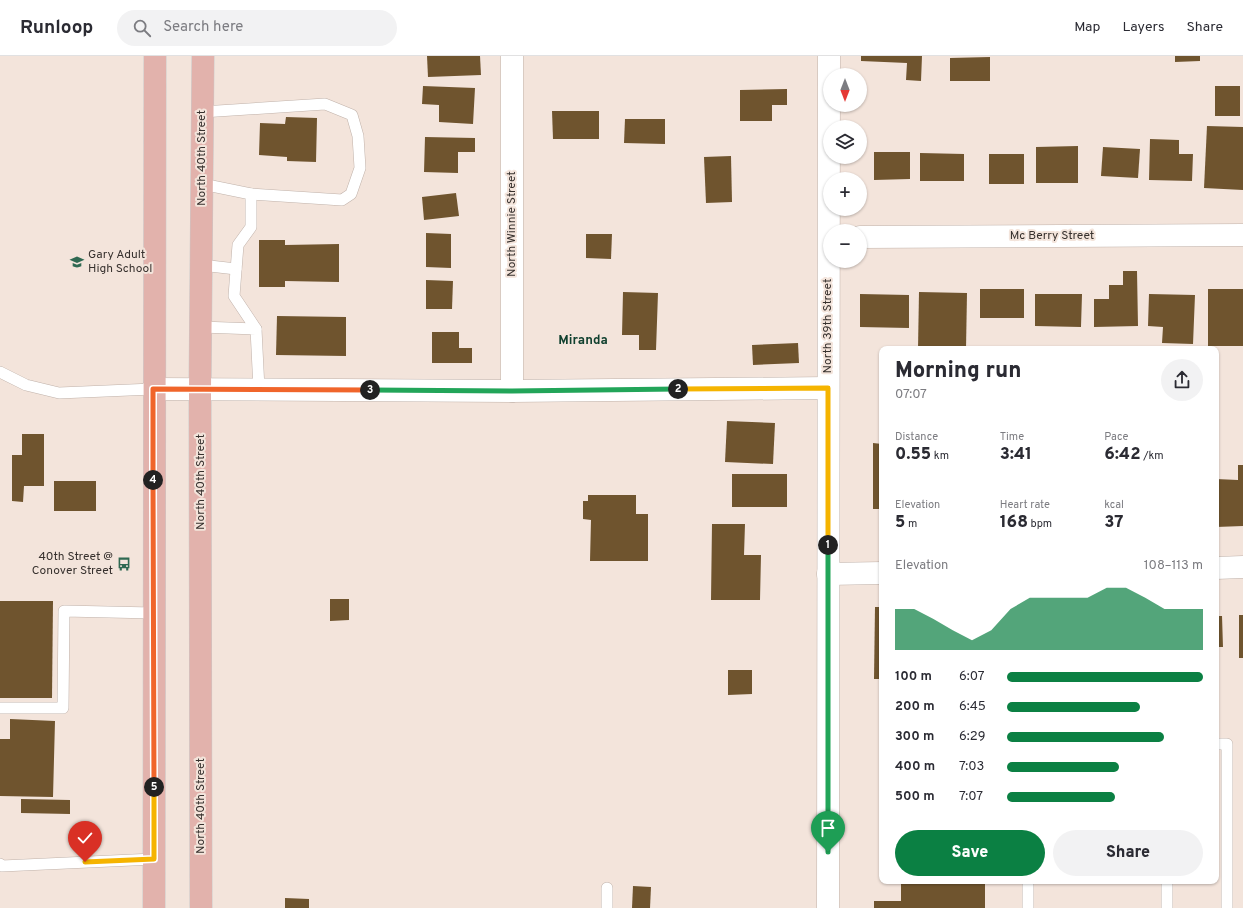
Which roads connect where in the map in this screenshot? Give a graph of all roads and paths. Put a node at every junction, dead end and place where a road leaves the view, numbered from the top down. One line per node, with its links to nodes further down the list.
1 (155, 56): 18 (main road)
2 (203, 56): 5 (main road, North 40th Street)
3 (512, 56): 21 (street, North Winnie Street)
4 (829, 56): 8 (street, North 39th Street)
5 (202, 112): 6 (main road, North 40th Street); 7 (lane)
6 (202, 184): 7 (lane); 11 (main road, North 40th Street)
7 (251, 194): 13 (lane)
8 (829, 224)
9 (1243, 235): 10 (street, Mc Berry Street)
10 (867, 237)
11 (201, 265): 13 (lane); 14 (main road, North 40th Street)
12 (829, 268): 17 (street, North 39th Street)
13 (236, 269): 15 (lane)
14 (201, 327): 15 (lane); 19 (main road, North 40th Street)
15 (256, 329): 20 (lane)
16 (0, 372): 18 (lane)
17 (828, 388): 21 (street); 25 (street, North 39th Street)
18 (153, 389): 19 (street); 26 (main road)
19 (200, 389): 20 (street); 35 (main road, North 40th Street)
20 (259, 389): 21 (street)
21 (512, 391)
22 (1219, 568): 23 (street)
23 (1243, 568)
24 (879, 573): 25 (street)
25 (828, 574): 37 (street, North 39th Street)
26 (153, 612): 27 (lane); 29 (main road)
27 (0, 708)
28 (1219, 744): 40 (lane)
29 (154, 859): 30 (lane); 34 (main road)
30 (0, 864)
31 (1028, 884): 38 (lane)
32 (1167, 884): 39 (lane)
33 (607, 888): 36 (lane)
34 (154, 908)
35 (201, 908)
36 (607, 908)
37 (828, 908)
38 (1028, 908)
39 (1167, 908)
40 (1227, 908)

